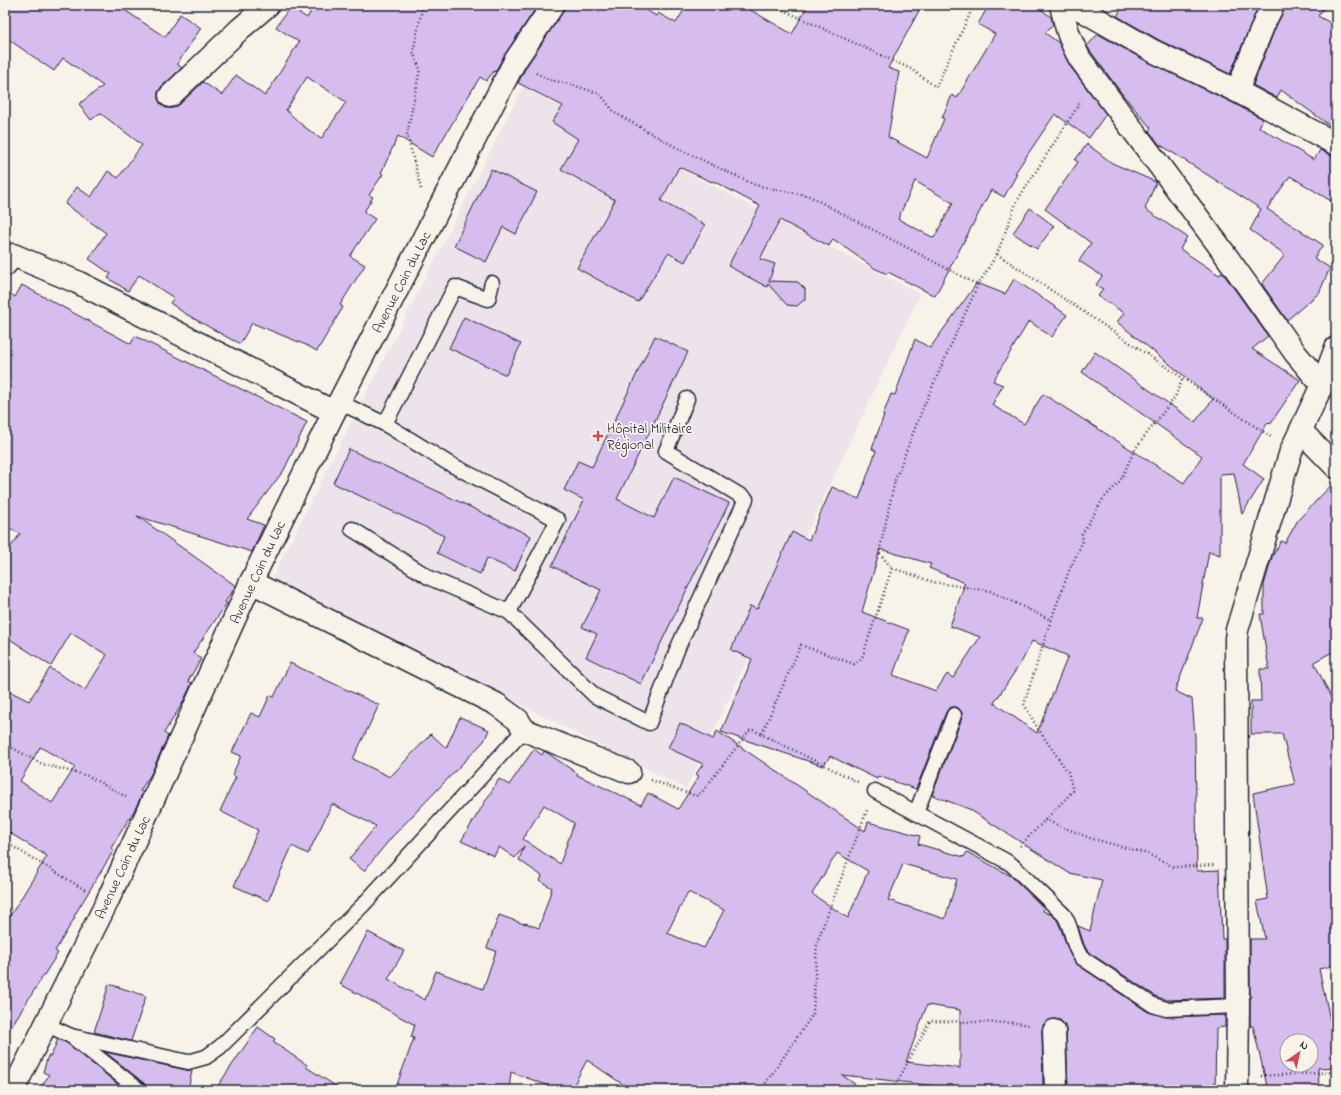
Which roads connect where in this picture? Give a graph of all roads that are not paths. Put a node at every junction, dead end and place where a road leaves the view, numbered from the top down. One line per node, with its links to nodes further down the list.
1 (268, 5): 7 (street)
2 (553, 5): 14 (street, Avenue Coin du Lac)
3 (1062, 5): 12 (street)
4 (1073, 5): 6 (street)
5 (1273, 5): 6 (street)
6 (1237, 91): 8 (street)
7 (170, 96)
8 (1336, 144)
9 (5, 265): 14 (street)
10 (492, 284): 15 (lane)
11 (1336, 348): 12 (street)
12 (1322, 385): 16 (street)
13 (687, 399): 20 (lane)
14 (337, 407): 15 (lane); 19 (street, Avenue Coin du Lac)
15 (385, 424): 20 (lane)
16 (1301, 431): 17 (street); 26 (street)
17 (1336, 467)
18 (352, 529): 20 (lane)
19 (251, 582): 22 (street); 27 (street, Avenue Coin du Lac)
20 (509, 612)
21 (954, 716): 25 (lane)
22 (524, 730): 23 (street); 29 (lane)
23 (628, 772)
24 (874, 791): 25 (lane)
25 (916, 813): 26 (lane)
26 (1238, 1006): 30 (street)
27 (45, 1024): 29 (lane); 31 (street, Avenue Coin du Lac)
28 (1054, 1031): 33 (street)
29 (71, 1036): 32 (lane)
30 (1237, 1083)
31 (13, 1090)
32 (139, 1090)
33 (1056, 1090)

